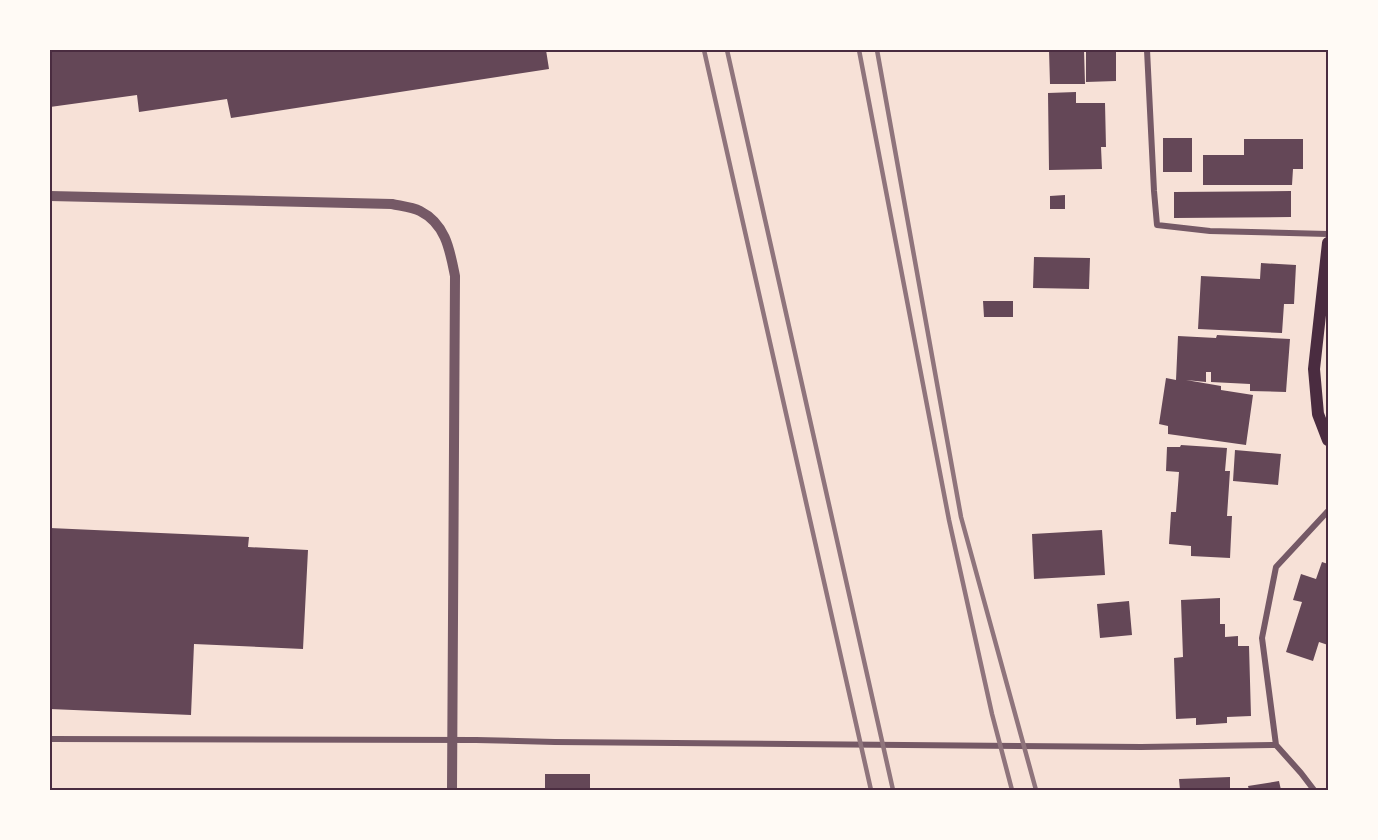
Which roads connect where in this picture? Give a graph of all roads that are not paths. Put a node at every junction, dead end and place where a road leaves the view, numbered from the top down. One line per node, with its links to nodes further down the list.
1 (1147, 50): 3 (street)
2 (50, 196): 9 (street)
3 (1329, 234)
4 (1329, 243): 5 (main road)
5 (1323, 412): 6 (main road)
6 (1329, 440)
7 (1329, 511): 10 (street)
8 (50, 739): 9 (street)
9 (453, 740): 10 (street); 11 (street)
10 (1276, 745): 12 (street)
11 (452, 790)
12 (1314, 790)

